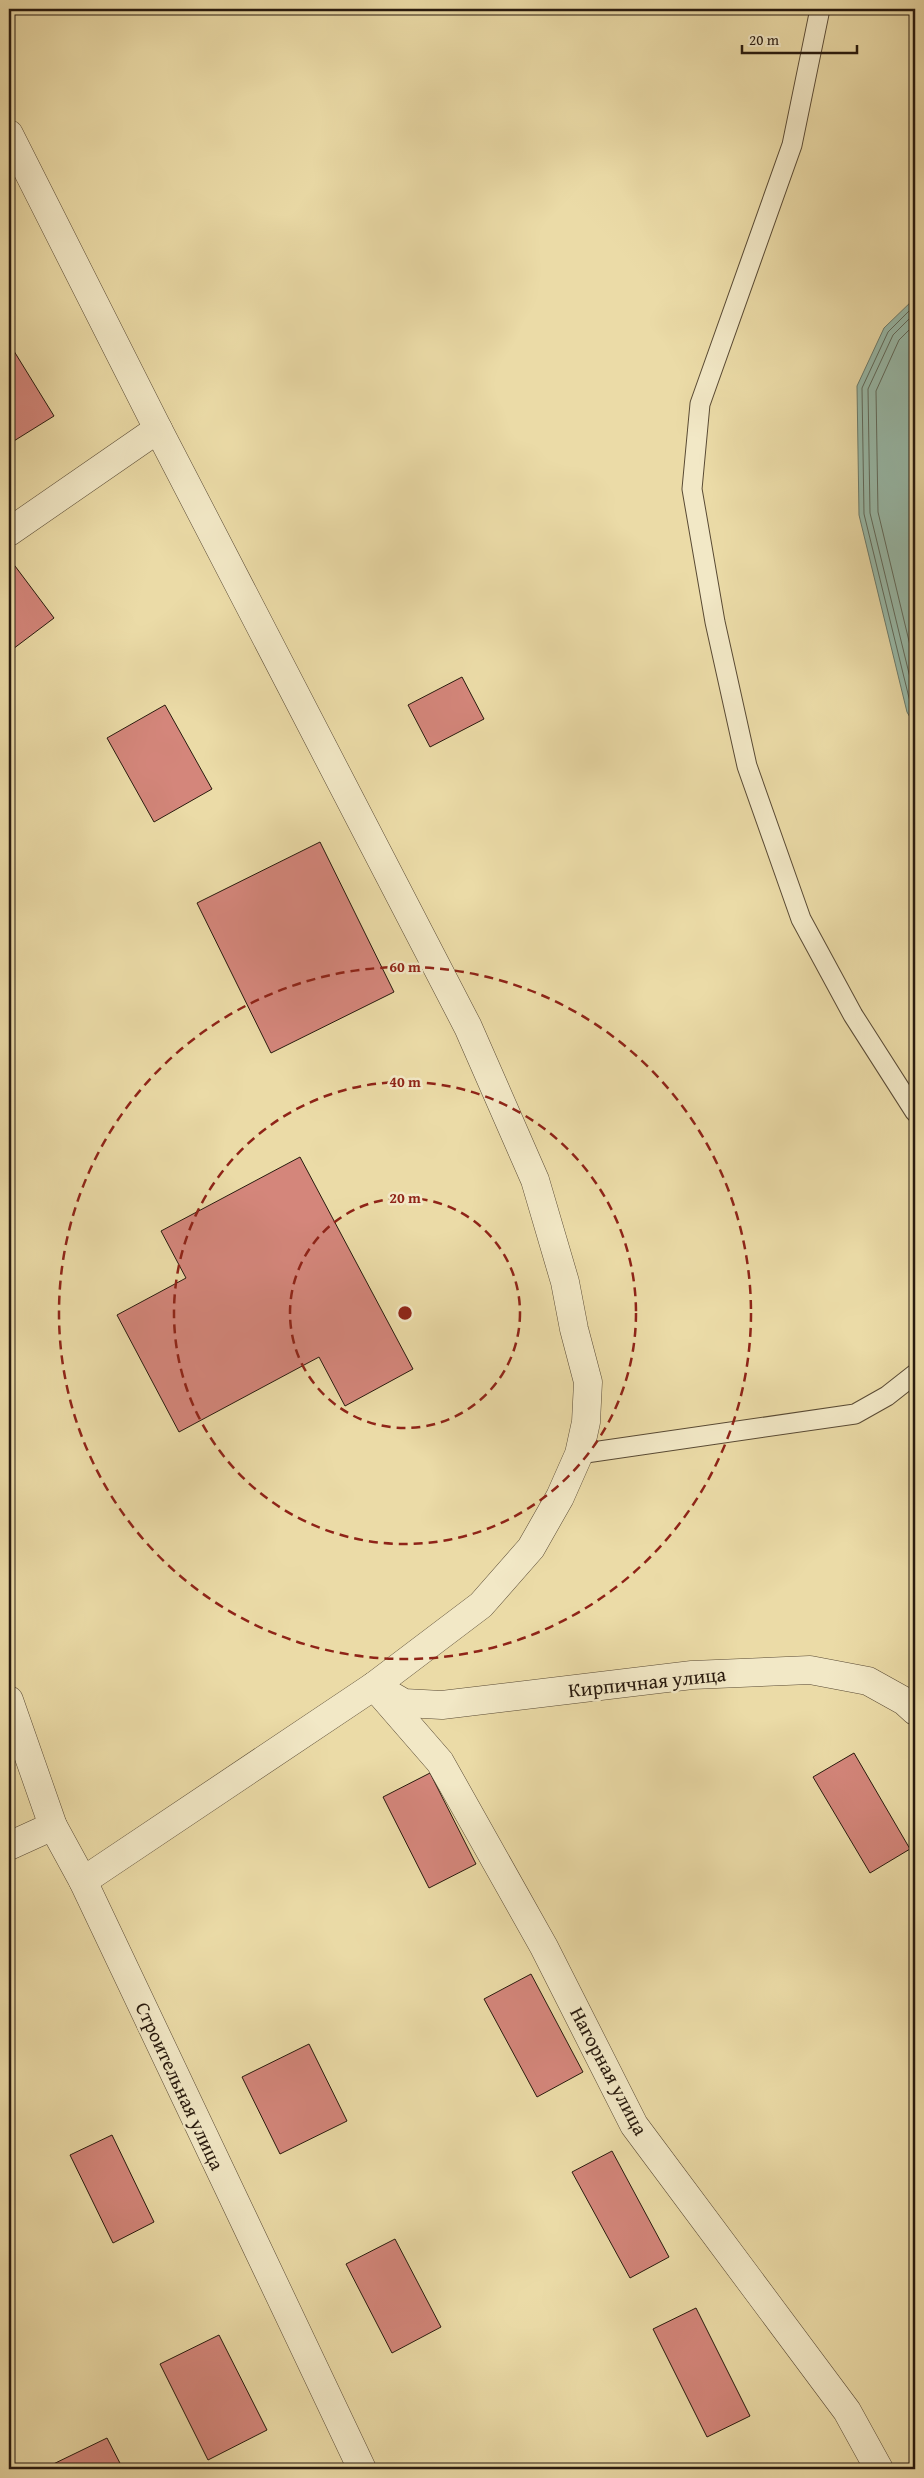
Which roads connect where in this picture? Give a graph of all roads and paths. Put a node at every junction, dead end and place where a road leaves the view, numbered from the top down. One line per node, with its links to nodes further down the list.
1 (820, 9): 5 (lane)
2 (9, 134): 3 (street)
3 (158, 429): 4 (street); 7 (street)
4 (9, 532)
5 (915, 1112)
6 (915, 1374): 7 (lane)
7 (579, 1454): 8 (street)
8 (374, 1686): 10 (street, Кирпичная улица); 14 (street); 16 (street, Нагорная улица)
9 (9, 1700): 11 (street, Строительная улица)
10 (915, 1711)
11 (15, 1741): 12 (street, Строительная улица)
12 (53, 1826): 13 (street); 14 (street, Строительная улица)
13 (9, 1846)
14 (83, 1881): 15 (street, Строительная улица)
15 (362, 2469)
16 (879, 2469)

